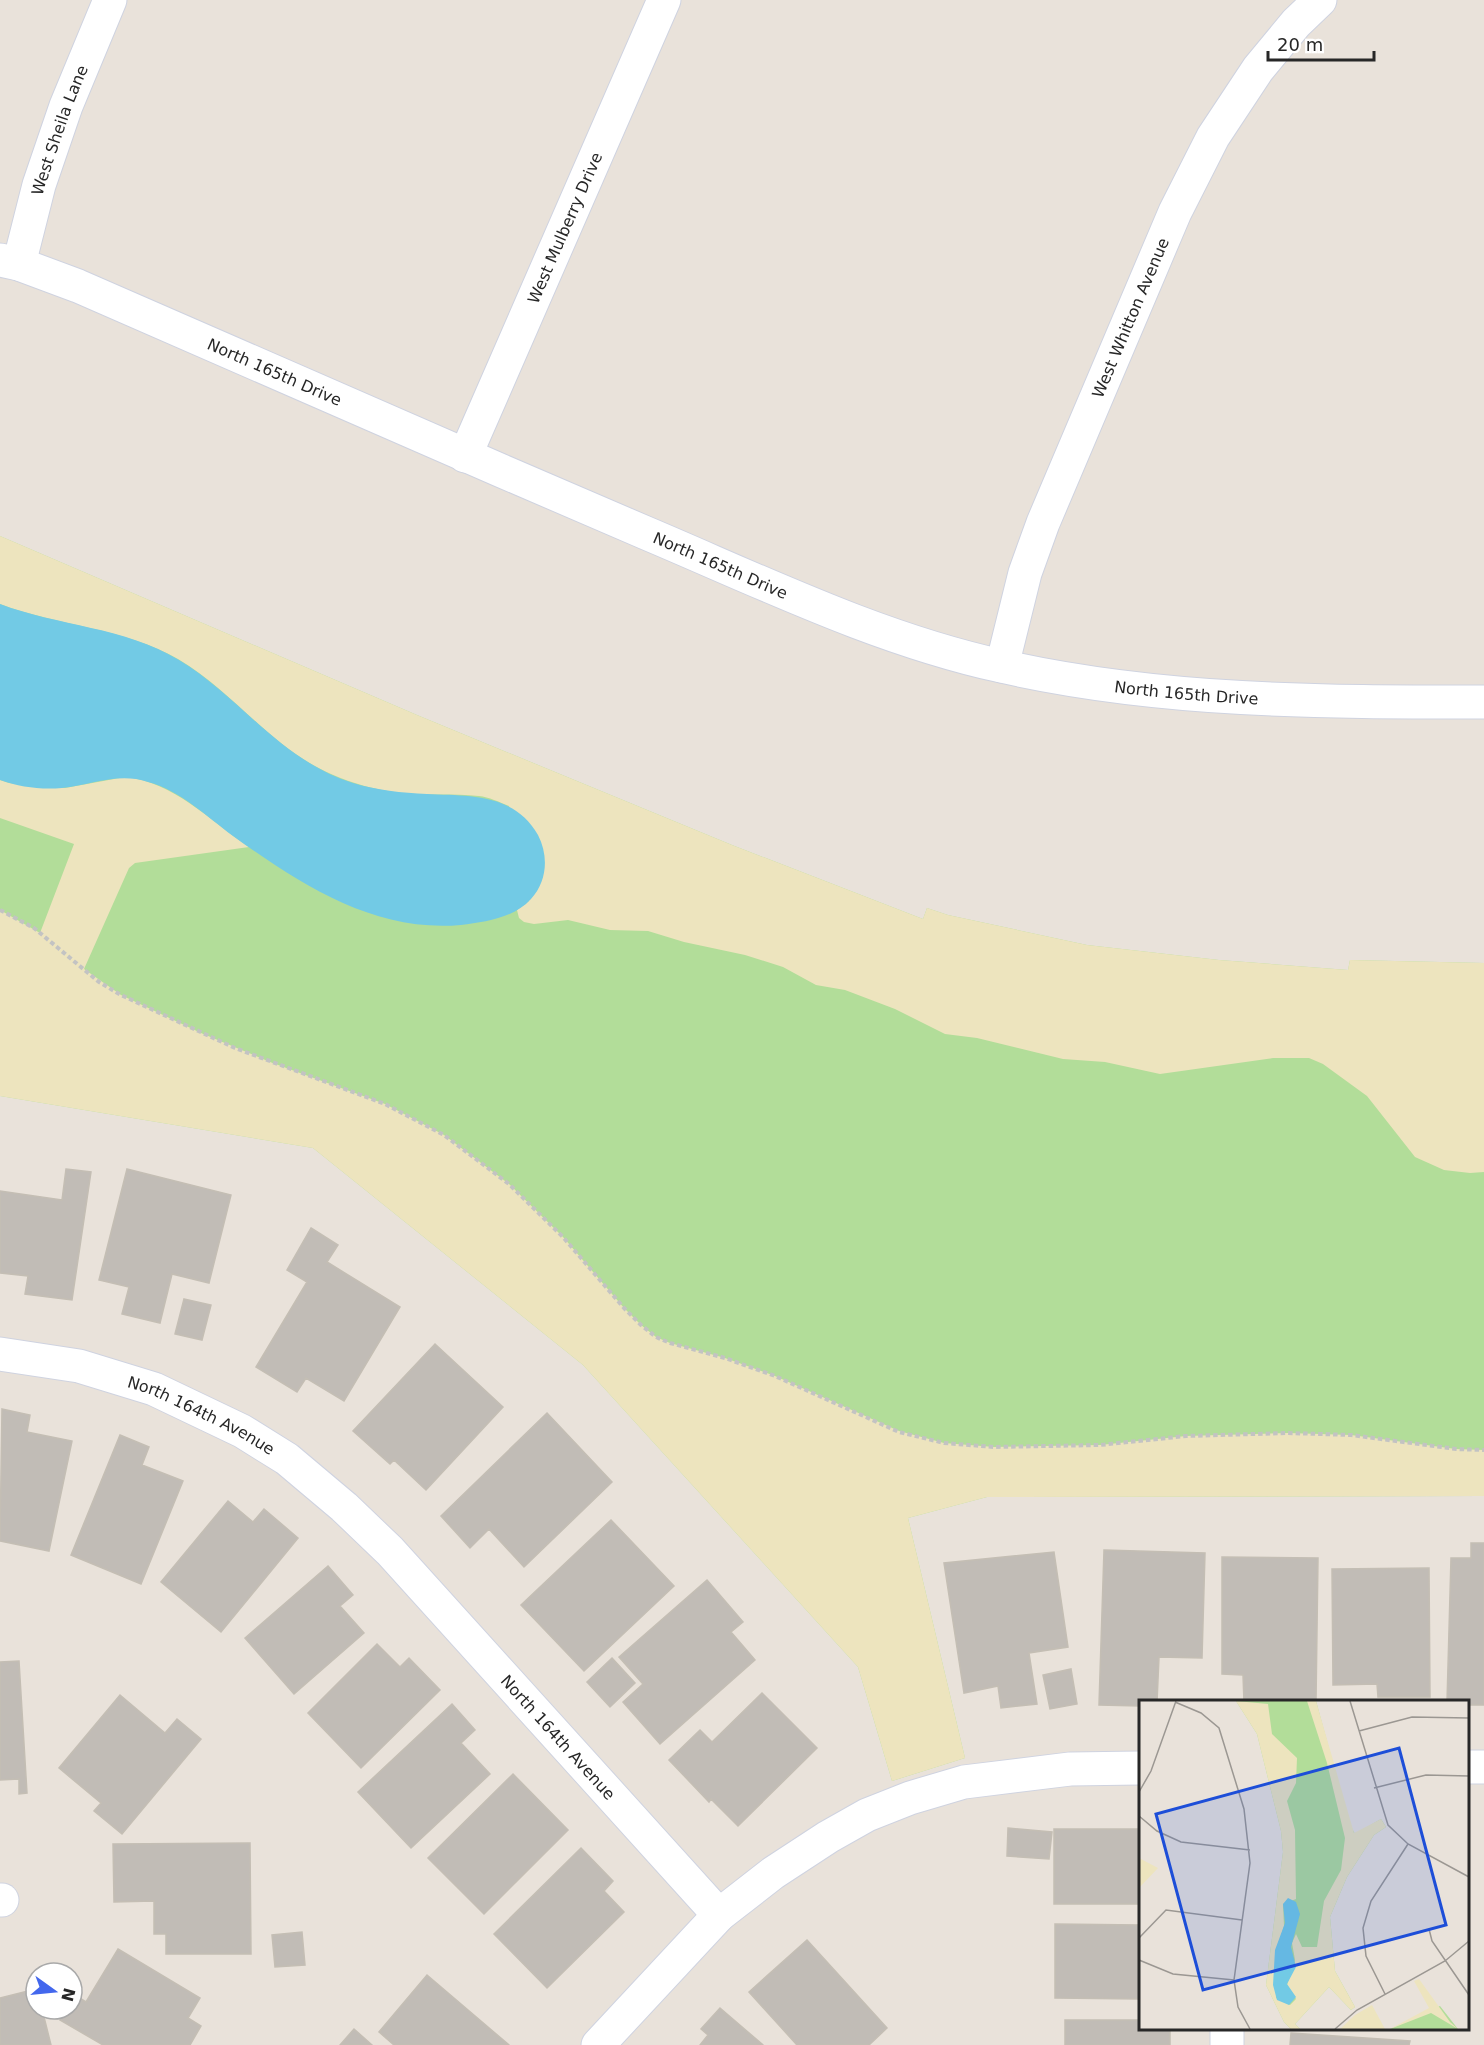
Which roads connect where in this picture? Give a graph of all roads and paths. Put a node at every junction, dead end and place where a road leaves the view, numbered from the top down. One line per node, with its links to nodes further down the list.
1 (110, 0): 4 (street, West Sheila Lane)
2 (664, 0): 5 (street, West Mulberry Drive)
3 (1320, 0): 6 (street, West Whitton Avenue)
4 (10, 262): 5 (street, North 165th Drive)
5 (465, 456): 6 (street, North 165th Drive)
6 (1002, 666): 7 (street, North 165th Drive)
7 (1484, 702)
8 (0, 910): 10 (path)
9 (0, 1354): 12 (street, North 164th Avenue)
10 (1484, 1450)
11 (1139, 1768): 12 (street)
12 (719, 1915): 13 (street)
13 (598, 2045)

